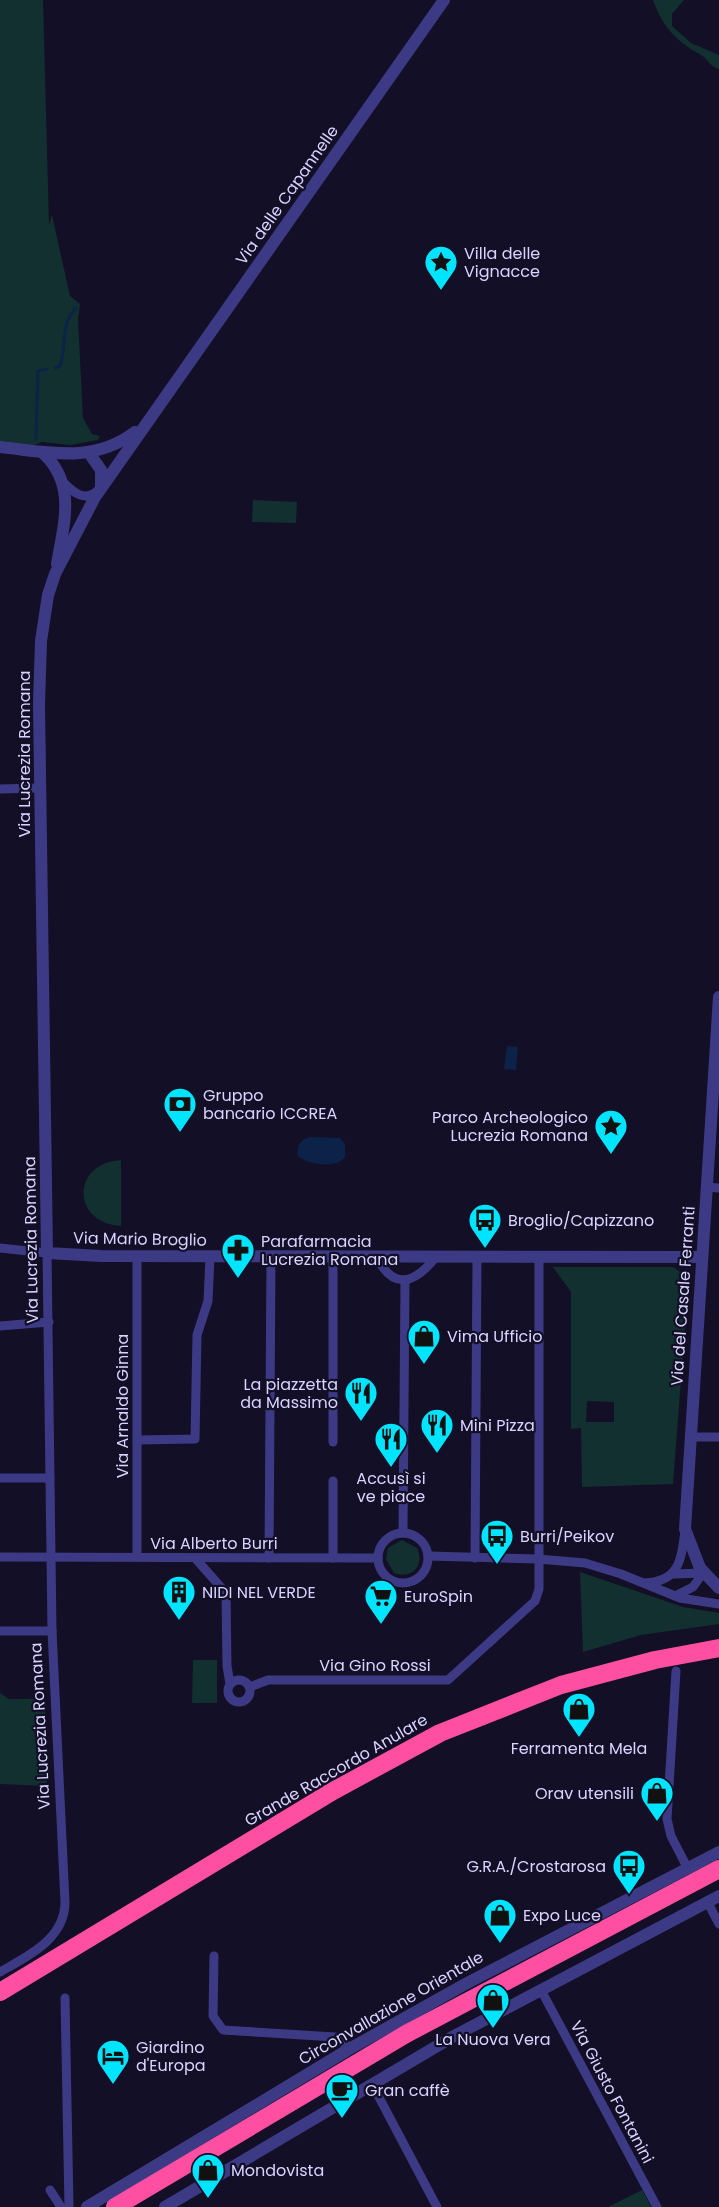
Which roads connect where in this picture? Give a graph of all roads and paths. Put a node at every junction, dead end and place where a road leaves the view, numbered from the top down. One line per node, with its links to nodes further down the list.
1 (444, 0): 2 (street, Via delle Capannelle)
2 (158, 410): 5 (street, Via delle Capannelle); 7 (street, Via delle Capannelle)
3 (0, 447): 4 (street, Via delle Capannelle)
4 (42, 452): 5 (street, Via delle Capannelle); 6 (street)
5 (77, 460): 6 (street); 7 (street)
6 (64, 483): 7 (street); 8 (street)
7 (100, 489): 8 (street, Via Lucrezia Romana)
8 (55, 574): 9 (street, Via Lucrezia Romana)
9 (39, 788): 10 (street); 14 (street, Via Lucrezia Romana)
10 (0, 789)
11 (719, 997): 12 (street, Via del Casale Ferranti)
12 (713, 1188): 24 (street, Via del Casale Ferranti)
13 (0, 1248): 14 (street)
14 (47, 1253): 15 (street, Via Mario Broglio); 27 (street, Via Lucrezia Romana)
15 (137, 1256): 17 (street, Via Mario Broglio); 31 (street, Via Arnaldo Ginna)
16 (376, 1256): 19 (street, Via Mario Broglio); 20 (street, Via Mario Broglio); 25 (street)
17 (210, 1257): 18 (street, Via Mario Broglio); 31 (street)
18 (271, 1257): 19 (street, Via Mario Broglio); 43 (street)
19 (333, 1257): 32 (street)
20 (435, 1257): 21 (street, Via Mario Broglio); 25 (street)
21 (477, 1257): 22 (street, Via Mario Broglio); 46 (street)
22 (540, 1257): 23 (street, Via Mario Broglio); 47 (street, Via Gino Rossi)
23 (683, 1257): 24 (street, Via Mario Broglio); 26 (street)
24 (702, 1257): 26 (street, Via del Casale Ferranti)
25 (405, 1280): 37 (street)
26 (700, 1281): 29 (street, Via del Casale Ferranti)
27 (49, 1322): 28 (street); 34 (street, Via Lucrezia Romana)
28 (0, 1326)
29 (690, 1437): 30 (street); 36 (street, Via del Casale Ferranti)
30 (719, 1437)
31 (137, 1440): 40 (street, Via Arnaldo Ginna)
32 (333, 1442)
33 (0, 1478): 34 (street)
34 (50, 1478): 41 (street, Via Lucrezia Romana)
35 (333, 1481): 44 (street)
36 (685, 1529): 48 (street, Via del Casale Ferranti); 49 (street)
37 (403, 1533): 38 (street); 45 (street)
38 (428, 1556): 45 (street); 46 (street)
39 (0, 1557): 41 (street, Via Alberto Burri)
40 (136, 1557): 41 (street, Via Alberto Burri); 42 (street, Via Alberto Burri)
41 (51, 1558): 55 (street, Via Lucrezia Romana)
42 (195, 1558): 43 (street, Via Alberto Burri); 58 (street)
43 (269, 1558): 44 (street, Via Alberto Burri)
44 (333, 1558): 45 (street, Via Alberto Burri)
45 (378, 1558)
46 (475, 1558): 47 (street)
47 (538, 1558): 50 (street); 59 (street, Via Gino Rossi)
48 (703, 1573): 49 (street); 51 (street, Via del Casale Ferranti); 52 (street)
49 (673, 1574): 50 (street)
50 (642, 1583): 52 (street)
51 (719, 1588)
52 (675, 1596): 53 (street)
53 (719, 1604)
54 (0, 1631): 55 (street)
55 (51, 1631): 66 (street, Via Lucrezia Romana)
56 (719, 1648): 68 (highway, Grande Raccordo Anulare)
57 (676, 1671): 62 (street)
58 (230, 1684): 59 (street, Via Gino Rossi); 59 (street, Via Gino Rossi)
59 (250, 1687)
60 (719, 1852): 62 (street, Circonvallazione Orientale)
61 (719, 1871): 62 (highway)
62 (693, 1874): 70 (street, Circonvallazione Orientale); 76 (highway)
63 (713, 1899): 64 (street); 67 (street)
64 (719, 1924)
65 (214, 1956): 70 (street)
66 (0, 1972)
67 (541, 1990): 71 (street); 79 (street, Via Giusto Fontanini)
68 (0, 1992)
69 (65, 1998): 74 (street)
70 (351, 2048): 75 (street, Circonvallazione Orientale)
71 (372, 2084): 77 (street); 78 (street)
72 (50, 2190): 73 (street)
73 (61, 2207)
74 (69, 2207)
75 (87, 2207)
76 (115, 2207)
77 (165, 2207)
78 (437, 2207)
79 (657, 2207)

